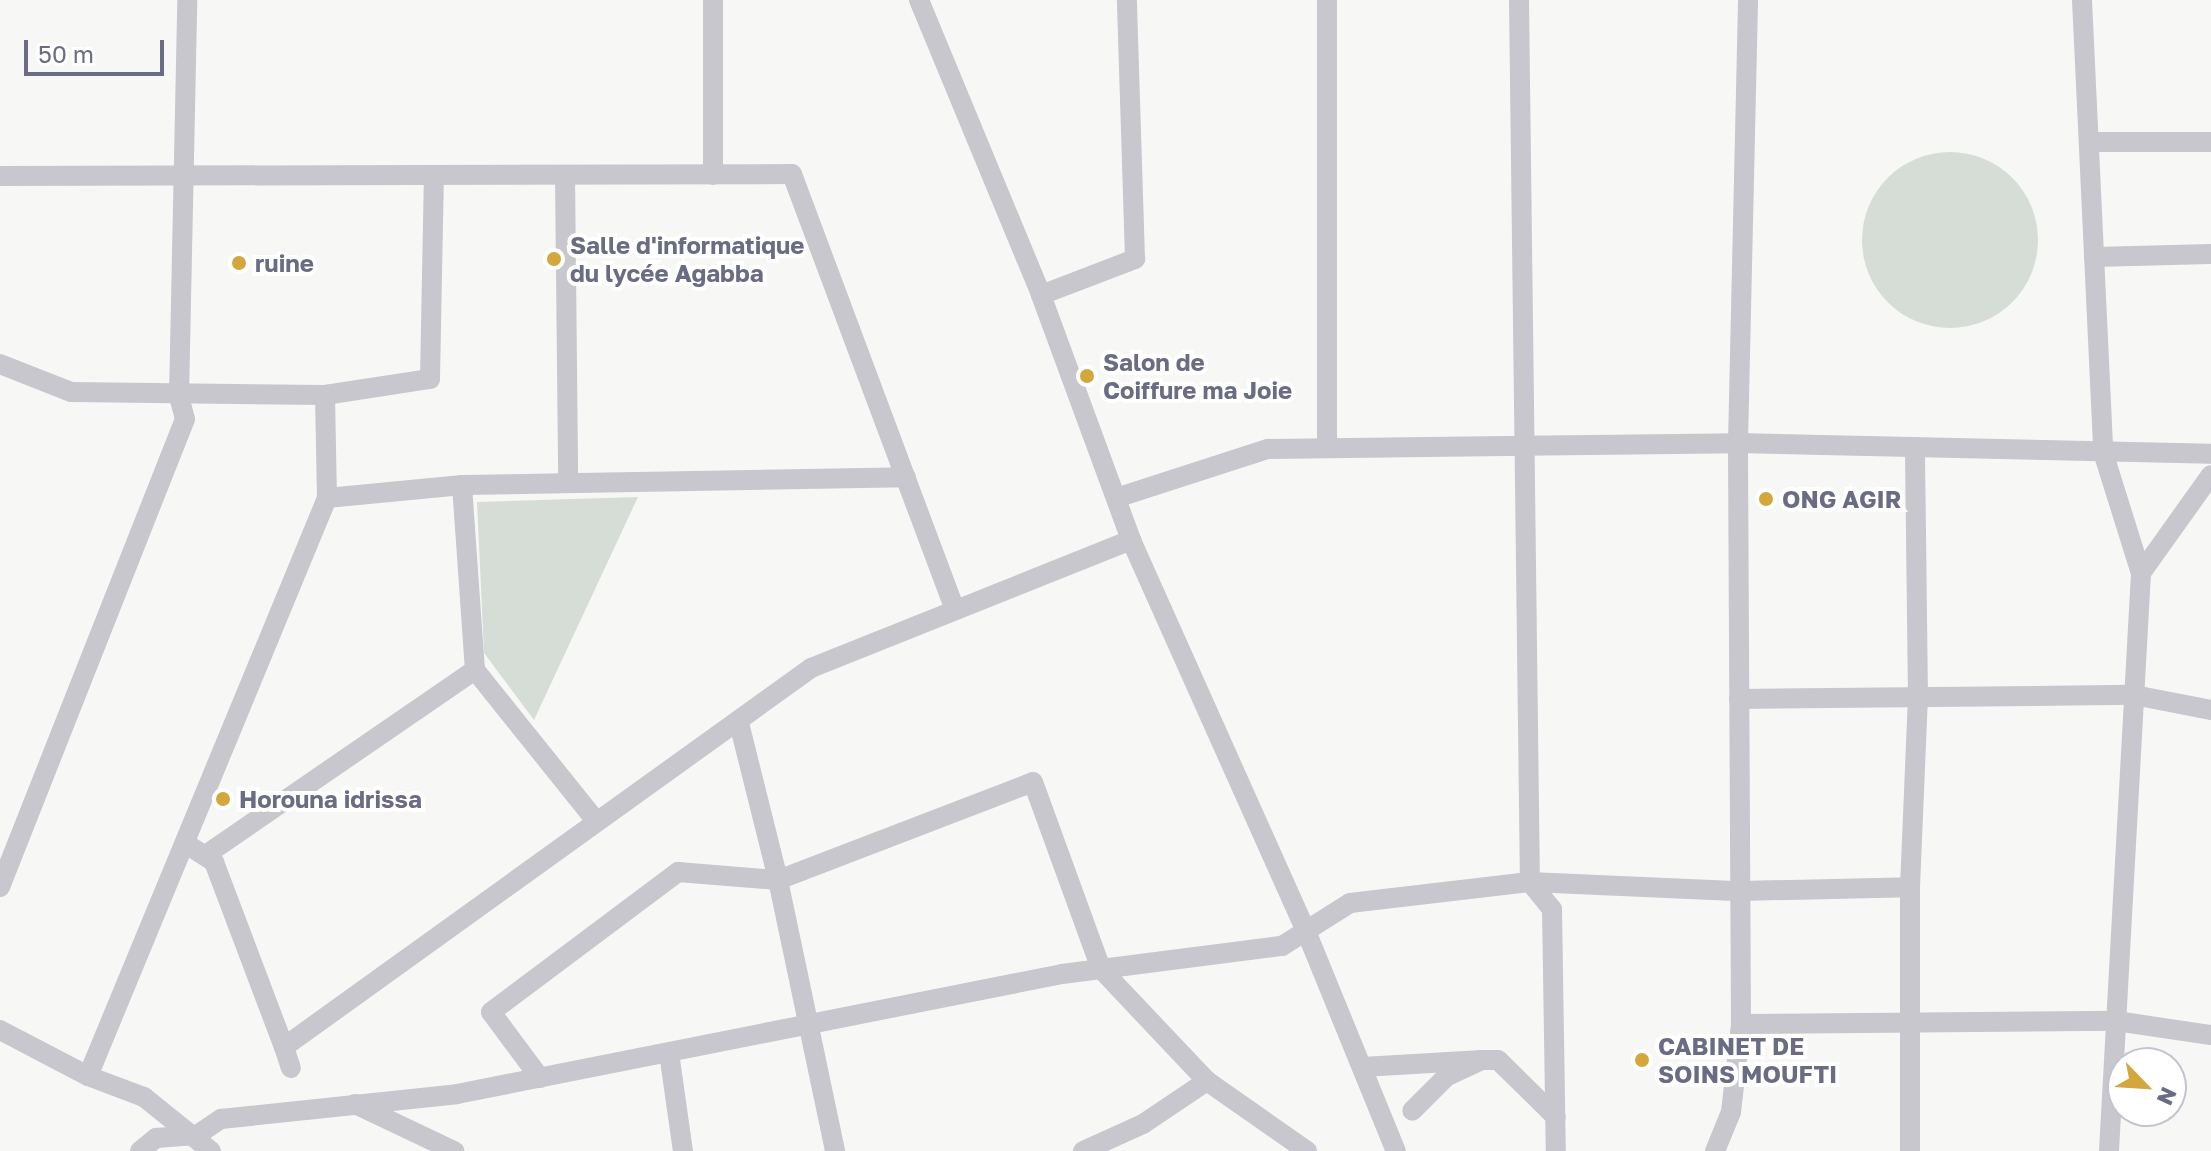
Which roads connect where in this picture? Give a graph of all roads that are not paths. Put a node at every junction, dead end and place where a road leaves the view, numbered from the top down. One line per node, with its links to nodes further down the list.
1 (187, 0): 15 (street)
2 (713, 0): 13 (street)
3 (919, 0): 18 (street)
4 (1127, 0): 18 (street)
5 (1327, 0): 25 (street)
6 (1519, 0): 23 (street)
7 (1748, 0): 22 (street)
8 (2082, 0): 9 (street)
9 (2089, 142): 10 (street); 17 (street)
10 (2211, 142)
11 (434, 175): 12 (street); 15 (street); 20 (street)
12 (565, 175): 13 (street); 30 (street)
13 (713, 175): 29 (street)
14 (0, 176): 15 (street)
15 (186, 176): 21 (street)
16 (2211, 254): 17 (street)
17 (2094, 257): 26 (street)
18 (1041, 295): 33 (street)
19 (0, 364): 21 (street)
20 (325, 395): 21 (street); 32 (street)
21 (179, 397): 48 (street)
22 (1738, 443): 23 (street); 24 (street); 40 (street)
23 (1527, 444): 25 (street); 47 (street)
24 (1915, 447): 26 (street); 39 (street)
25 (1327, 448): 33 (street)
26 (2103, 452): 27 (street); 35 (street)
27 (2211, 454)
28 (2211, 475): 35 (street)
29 (906, 477): 30 (street); 36 (street)
30 (568, 483): 31 (street)
31 (462, 485): 32 (street); 37 (street)
32 (327, 498): 44 (street)
33 (1116, 498): 34 (street)
34 (1131, 540): 36 (street); 51 (street)
35 (2141, 573): 38 (street)
36 (955, 610): 42 (street)
37 (475, 670): 43 (street); 45 (street)
38 (2134, 695): 39 (street); 41 (street); 53 (street)
39 (1918, 698): 40 (street); 49 (street)
40 (1739, 699): 50 (street)
41 (2211, 710)
42 (739, 723): 43 (street); 46 (street)
43 (595, 820): 59 (street)
44 (185, 843): 45 (street); 64 (street)
45 (207, 854): 59 (street)
46 (778, 880): 52 (street); 56 (street); 65 (street)
47 (1530, 882): 50 (street); 51 (street); 69 (street)
48 (0, 887)
49 (1910, 887): 50 (street); 54 (street)
50 (1740, 891): 55 (street)
51 (1306, 931): 52 (street); 62 (street)
52 (1101, 969): 56 (street); 66 (street)
53 (2116, 1021): 54 (street); 58 (street); 81 (street)
54 (1909, 1023): 55 (street); 80 (street)
55 (1741, 1024): 72 (street)
56 (809, 1026): 60 (street); 75 (street)
57 (0, 1030): 64 (street)
58 (2211, 1035)
59 (284, 1047): 63 (street)
60 (669, 1053): 65 (street); 74 (street)
61 (1482, 1060): 62 (street); 68 (street); 69 (street)
62 (1363, 1067): 78 (street)
63 (291, 1068)
64 (88, 1076): 70 (street)
65 (540, 1078): 67 (street)
66 (1207, 1081): 76 (street); 77 (street)
67 (355, 1104): 70 (street); 73 (street)
68 (1412, 1111)
69 (1556, 1117): 79 (street)
70 (204, 1143): 71 (street)
71 (148, 1148)
72 (1723, 1148)
73 (454, 1151)
74 (683, 1151)
75 (835, 1151)
76 (1083, 1151)
77 (1307, 1151)
78 (1396, 1151)
79 (1556, 1151)
80 (1910, 1151)
81 (2109, 1151)

